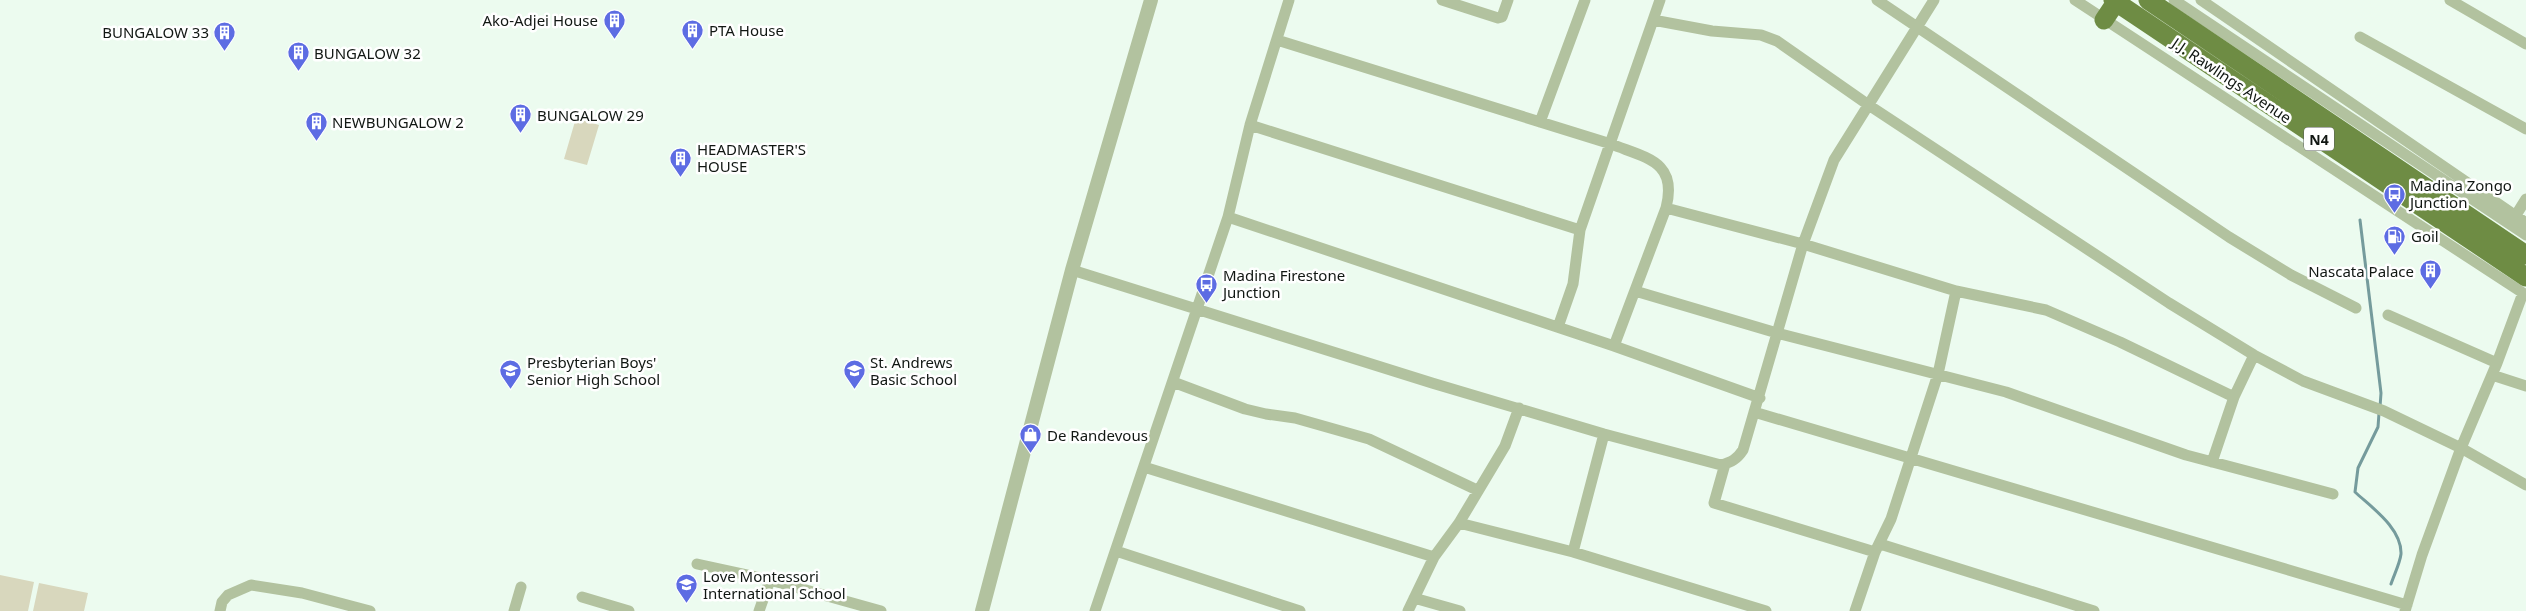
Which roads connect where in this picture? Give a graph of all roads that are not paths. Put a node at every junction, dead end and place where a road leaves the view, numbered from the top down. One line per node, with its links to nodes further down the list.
1 (1151, 0): 35 (street)
2 (1289, 0): 19 (street)
3 (1442, 0): 4 (street)
4 (1508, 0)
5 (1584, 0): 22 (street)
6 (1660, 0): 15 (street)
7 (1878, 0): 17 (street)
8 (1934, 0): 17 (street)
9 (2075, 0): 16 (street)
10 (2148, 0): 34 (highway, J.J. Rawlings Avenue / N4)
11 (2174, 0): 29 (street)
12 (2201, 0): 29 (street)
13 (2450, 0): 20 (street)
14 (2115, 1): 16 (highway); 36 (highway, J.J. Rawlings Avenue / N4)
15 (1653, 20): 21 (street); 25 (street)
16 (2104, 20): 36 (street)
17 (1917, 27): 21 (street); 39 (street)
18 (2360, 37): 24 (street)
19 (1277, 40): 22 (street); 23 (street)
20 (2526, 44)
21 (1870, 106): 33 (street); 45 (street)
22 (1540, 122): 25 (street)
23 (1250, 125): 28 (street); 31 (street)
24 (2526, 128)
25 (1611, 144): 27 (street); 31 (street)
26 (2526, 199): 29 (street)
27 (1666, 208): 33 (street); 38 (street)
28 (1228, 217): 40 (street); 42 (street)
29 (2513, 221): 30 (street); 32 (street)
30 (2526, 223)
31 (1580, 230): 42 (street)
32 (2526, 235)
33 (1803, 244): 37 (street); 43 (street)
34 (2526, 255)
35 (1072, 270): 40 (street); 83 (street)
36 (2525, 288): 46 (street)
37 (1956, 290): 47 (street); 51 (street)
38 (1635, 291): 43 (street); 44 (street)
39 (2356, 308)
40 (1198, 310): 49 (street); 53 (street)
41 (2388, 315): 46 (street)
42 (1558, 327): 44 (street)
43 (1777, 333): 47 (street); 52 (street)
44 (1614, 346): 52 (street)
45 (2254, 355): 51 (street); 56 (street)
46 (2497, 363): 48 (street)
47 (1938, 374): 57 (street); 58 (street)
48 (2492, 375): 50 (street); 56 (street)
49 (1173, 382): 60 (street); 62 (street)
50 (2526, 386)
51 (2234, 397): 58 (street)
52 (1760, 398): 54 (street)
53 (1519, 408): 55 (street); 62 (street)
54 (1754, 412): 57 (street); 59 (street)
55 (1604, 434): 59 (street); 67 (street)
56 (2461, 448): 61 (street); 75 (street)
57 (1911, 460): 65 (street); 75 (street)
58 (2212, 462): 63 (street)
59 (1725, 464): 65 (street)
60 (1144, 467): 66 (street); 68 (street)
61 (2526, 485)
62 (1478, 490): 64 (street)
63 (2333, 494)
64 (1459, 523): 67 (street); 68 (street)
65 (1878, 548): 89 (street); 90 (street)
66 (1116, 550): 84 (street); 85 (street)
67 (1573, 552): 88 (street)
68 (1434, 557): 73 (street)
69 (697, 564): 70 (street)
70 (770, 580): 81 (street); 82 (street)
71 (521, 587): 79 (street)
72 (582, 597): 80 (street)
73 (1414, 598): 86 (street); 87 (street)
74 (325, 599): 76 (street); 77 (street); 78 (street)
75 (2406, 608)
76 (220, 611)
77 (322, 611)
78 (370, 611)
79 (514, 611)
80 (628, 611)
81 (760, 611)
82 (881, 611)
83 (982, 611)
84 (1095, 611)
85 (1300, 611)
86 (1408, 611)
87 (1460, 611)
88 (1766, 611)
89 (1855, 611)
90 (2094, 611)

